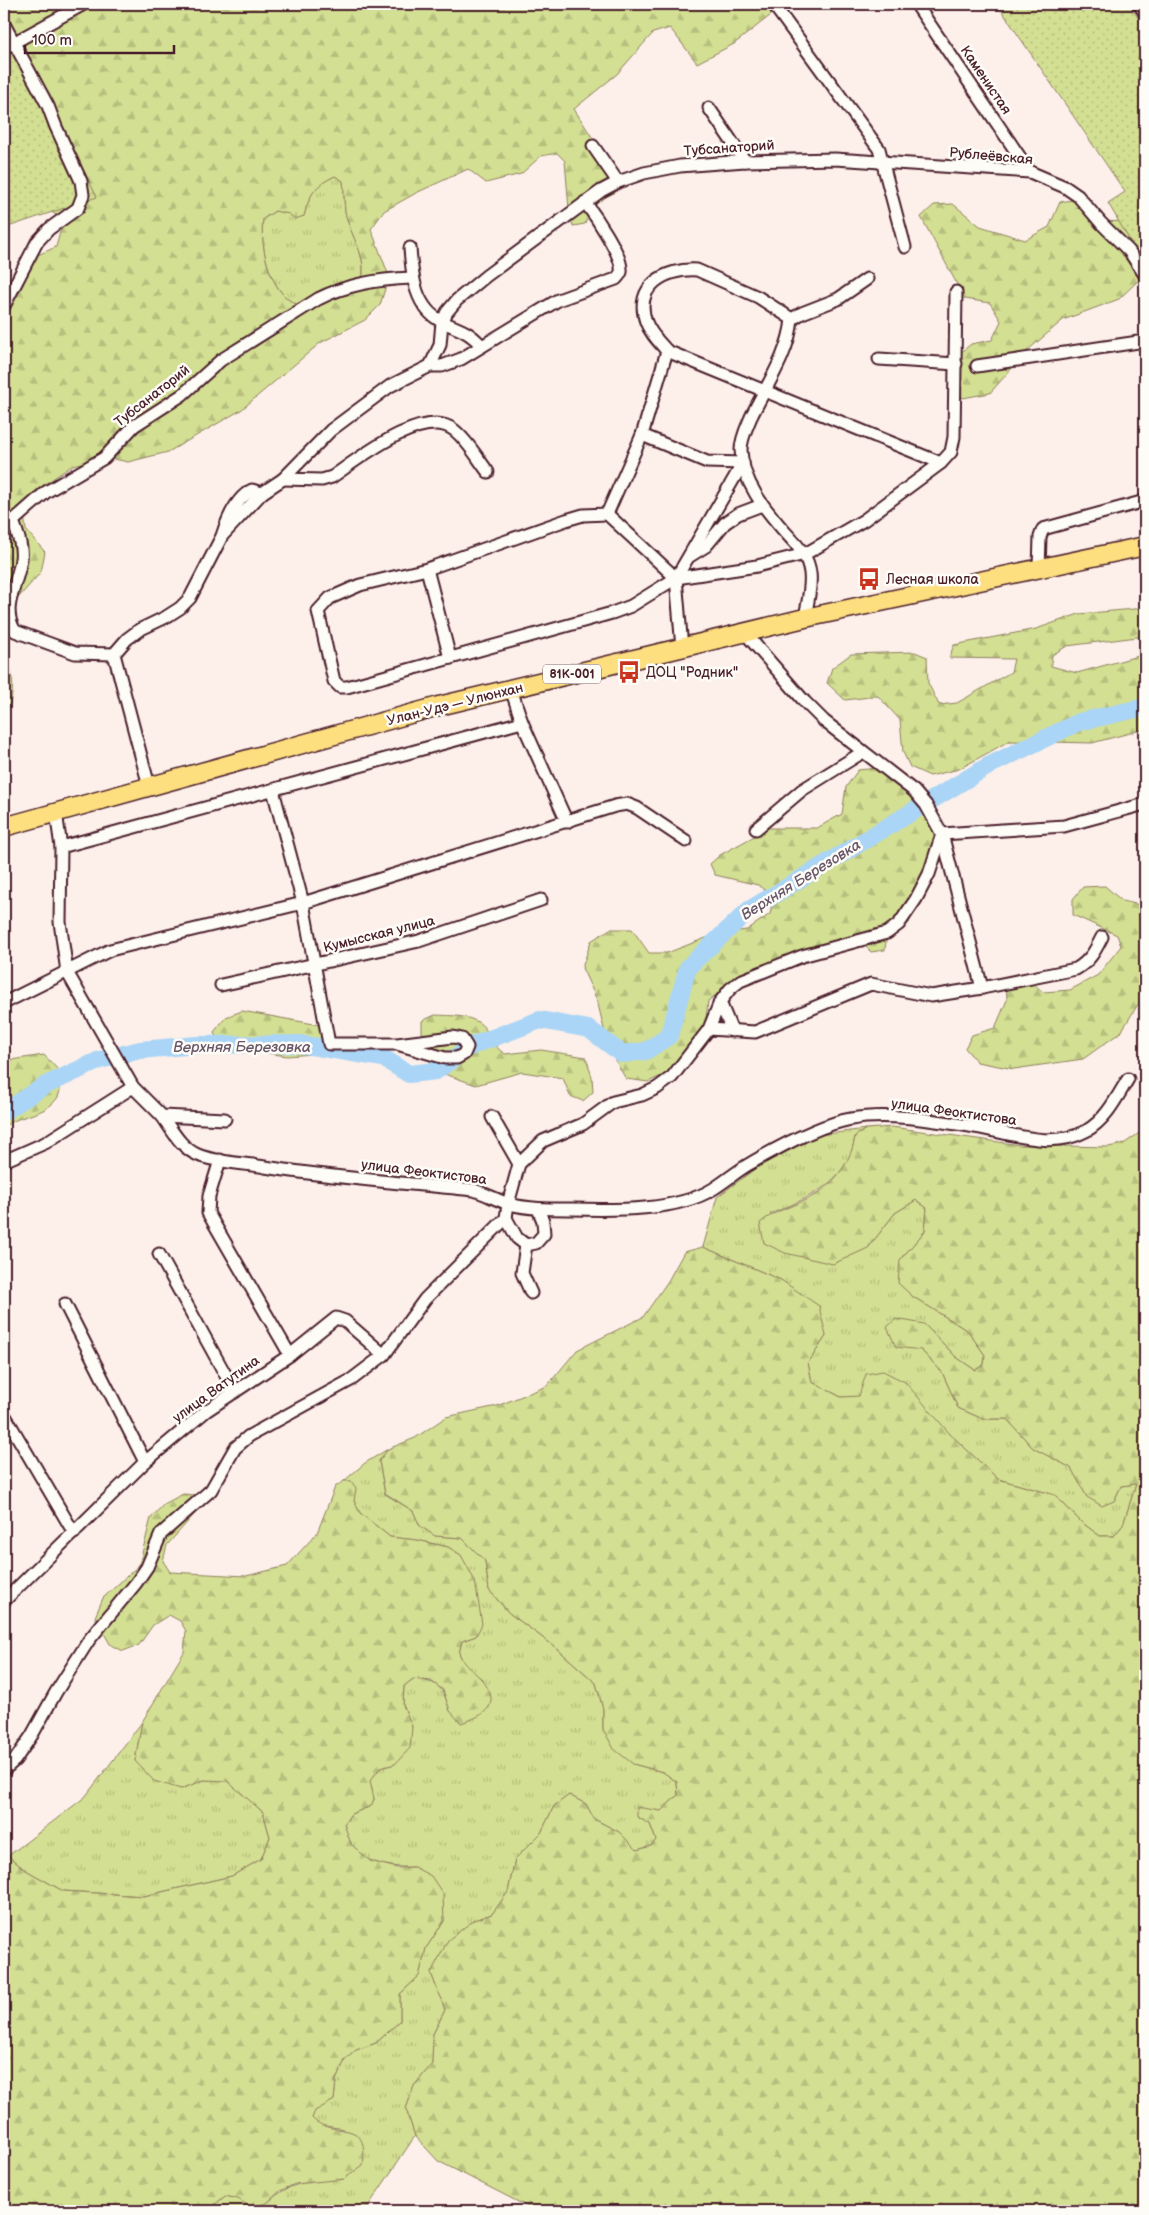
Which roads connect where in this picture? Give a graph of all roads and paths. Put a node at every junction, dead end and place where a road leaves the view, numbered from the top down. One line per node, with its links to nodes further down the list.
1 (84, 4): 7 (street)
2 (774, 4): 11 (street)
3 (916, 4): 12 (street, Каменистая)
4 (1139, 4): 5 (street)
5 (1145, 13)
6 (4, 24): 7 (street)
7 (9, 45): 21 (street)
8 (709, 108): 10 (street)
9 (593, 146): 13 (street)
10 (745, 161): 11 (street, Тубсанаторий); 13 (street, Тубсанаторий)
11 (883, 162): 12 (street, Рублеёвская); 15 (street)
12 (1030, 172): 17 (street, Рублеёвская)
13 (618, 182): 14 (street, Тубсанаторий)
14 (585, 202): 23 (street, Тубсанаторий); 25 (street)
15 (905, 247)
16 (410, 248): 18 (street)
17 (1145, 275)
18 (412, 278): 23 (street); 49 (street, Тубсанаторий)
19 (867, 279): 22 (street)
20 (956, 292): 28 (street)
21 (4, 306)
22 (792, 319): 26 (street); 31 (street)
23 (442, 322): 25 (street); 29 (street)
24 (1145, 341): 30 (street)
25 (482, 346): 29 (street)
26 (666, 351): 31 (street); 32 (street)
27 (878, 359): 28 (street)
28 (956, 364): 34 (street)
29 (430, 366): 36 (street)
30 (977, 366)
31 (763, 390): 33 (street); 34 (street)
32 (642, 435): 33 (street); 39 (street)
33 (742, 463): 38 (street); 42 (street)
34 (942, 463): 41 (street)
35 (488, 472): 36 (street)
36 (283, 479): 49 (street)
37 (1145, 501): 44 (street)
38 (762, 505): 41 (street); 42 (street)
39 (607, 514): 43 (street); 45 (street)
40 (1145, 546): 44 (main road, Улан-Удэ — Улюнхан / 81К-001)
41 (805, 554): 45 (street); 46 (street)
42 (688, 557): 45 (street)
43 (427, 569): 50 (street); 50 (street)
44 (1040, 569): 46 (main road, Улан-Удэ — Улюнхан / 81К-001)
45 (676, 578): 48 (street); 50 (street)
46 (804, 618): 47 (main road, Улан-Удэ — Улюнхан / 81К-001)
47 (745, 633): 48 (main road, Улан-Удэ — Улюнхан / 81К-001); 53 (street)
48 (682, 648): 51 (main road, Улан-Удэ — Улюнхан / 81К-001)
49 (114, 654): 54 (street)
50 (450, 658)
51 (511, 689): 52 (street); 54 (main road, Улан-Удэ — Улюнхан / 81К-001)
52 (522, 722): 55 (street); 58 (street)
53 (863, 752): 60 (street); 61 (street)
54 (149, 786): 57 (main road, Улан-Удэ — Улюнхан / 81К-001)
55 (273, 790): 63 (street); 65 (street)
56 (1145, 804): 61 (street)
57 (56, 812): 59 (main road, Улан-Удэ — Улюнхан / 81К-001); 63 (street, улица Феоктистова)
58 (567, 822): 62 (street); 65 (street)
59 (4, 827)
60 (756, 830)
61 (942, 834): 70 (street); 71 (street)
62 (686, 841)
63 (61, 847): 68 (street, улица Феоктистова)
64 (541, 900): 67 (street, Кумысская улица)
65 (303, 903): 67 (street); 68 (street)
66 (1102, 937): 70 (street)
67 (315, 965): 69 (street, Кумысская улица); 75 (street)
68 (67, 972): 72 (street); 77 (street, улица Феоктистова)
69 (221, 985)
70 (982, 988): 74 (street)
71 (720, 1002): 73 (street); 74 (street)
72 (4, 1003)
73 (709, 1029): 74 (street); 83 (street)
74 (732, 1031)
75 (397, 1044): 75 (street)
76 (1128, 1079): 85 (street, улица Феоктистова)
77 (133, 1087): 78 (street, улица Феоктистова); 82 (street)
78 (162, 1116): 80 (street); 81 (street, улица Феоктистова)
79 (492, 1117): 83 (street)
80 (225, 1120)
81 (220, 1160): 84 (street, улица Феоктистова); 91 (street)
82 (4, 1161)
83 (519, 1164): 84 (street)
84 (508, 1204): 85 (street, улица Феоктистова); 86 (street)
85 (538, 1209): 87 (street)
86 (506, 1218): 87 (street); 92 (street)
87 (526, 1245): 89 (street)
88 (159, 1254): 93 (street)
89 (531, 1293)
90 (65, 1304): 95 (street)
91 (290, 1355): 92 (street, улица Ватутина); 93 (street, улица Ватутина)
92 (384, 1356): 98 (street)
93 (235, 1392): 95 (street, улица Ватутина)
94 (4, 1414): 96 (street)
95 (145, 1462): 96 (street, улица Ватутина)
96 (74, 1533): 97 (street, улица Ватутина)
97 (4, 1601)
98 (4, 1770)

